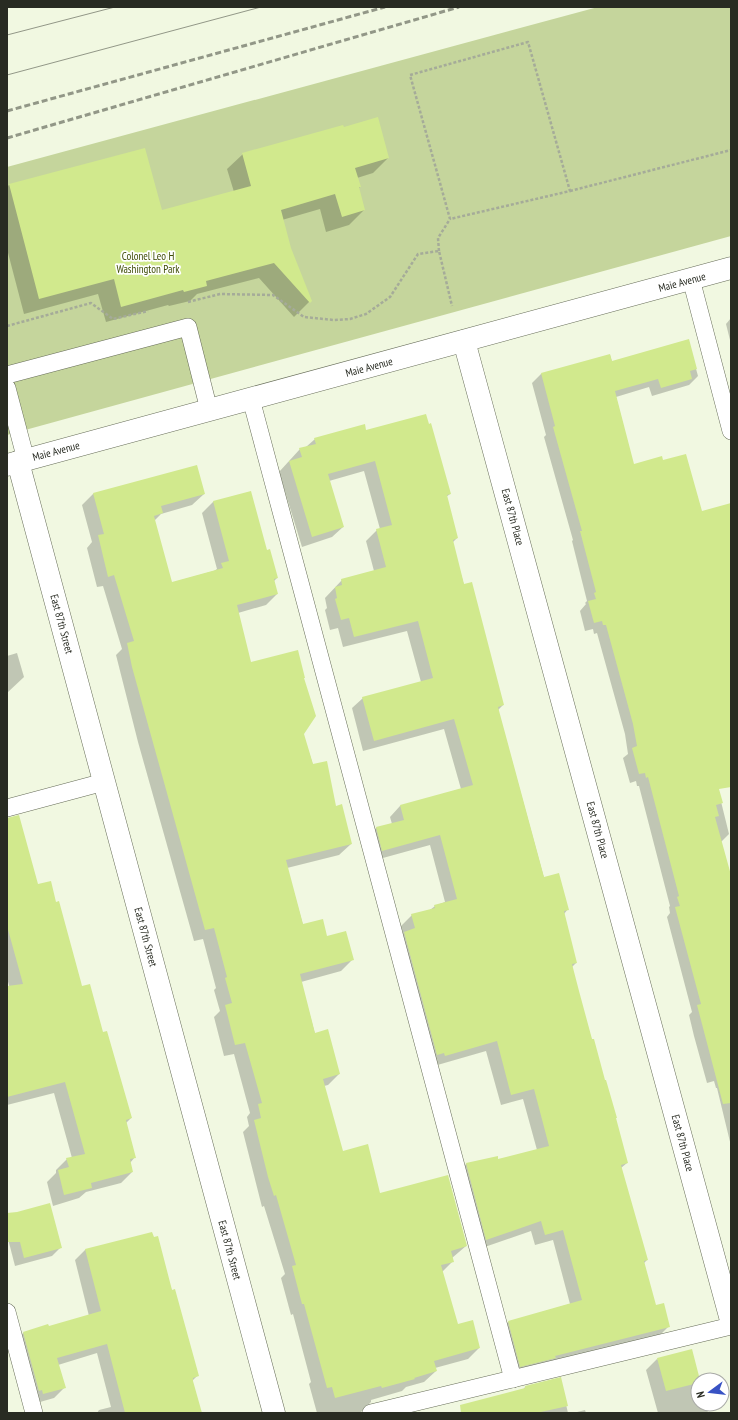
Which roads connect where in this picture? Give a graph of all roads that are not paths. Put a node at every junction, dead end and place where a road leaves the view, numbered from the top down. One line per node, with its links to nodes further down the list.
1 (731, 268): 2 (street, Maie Avenue)
2 (691, 279): 3 (street, Maie Avenue); 8 (lane)
3 (464, 341): 6 (street, Maie Avenue); 13 (street, East 87th Place)
4 (7, 375): 7 (lane)
5 (7, 388): 9 (lane)
6 (251, 399): 7 (street, Maie Avenue); 15 (lane)
7 (209, 410): 9 (street, Maie Avenue)
8 (731, 431)
9 (17, 462): 10 (street, East 87th Street)
10 (104, 782): 11 (lane); 17 (street, East 87th Street)
11 (7, 808)
12 (7, 1312): 16 (lane)
13 (731, 1320)
14 (731, 1326): 15 (lane)
15 (513, 1379): 18 (lane)
16 (34, 1413)
17 (274, 1413)
18 (371, 1413)

